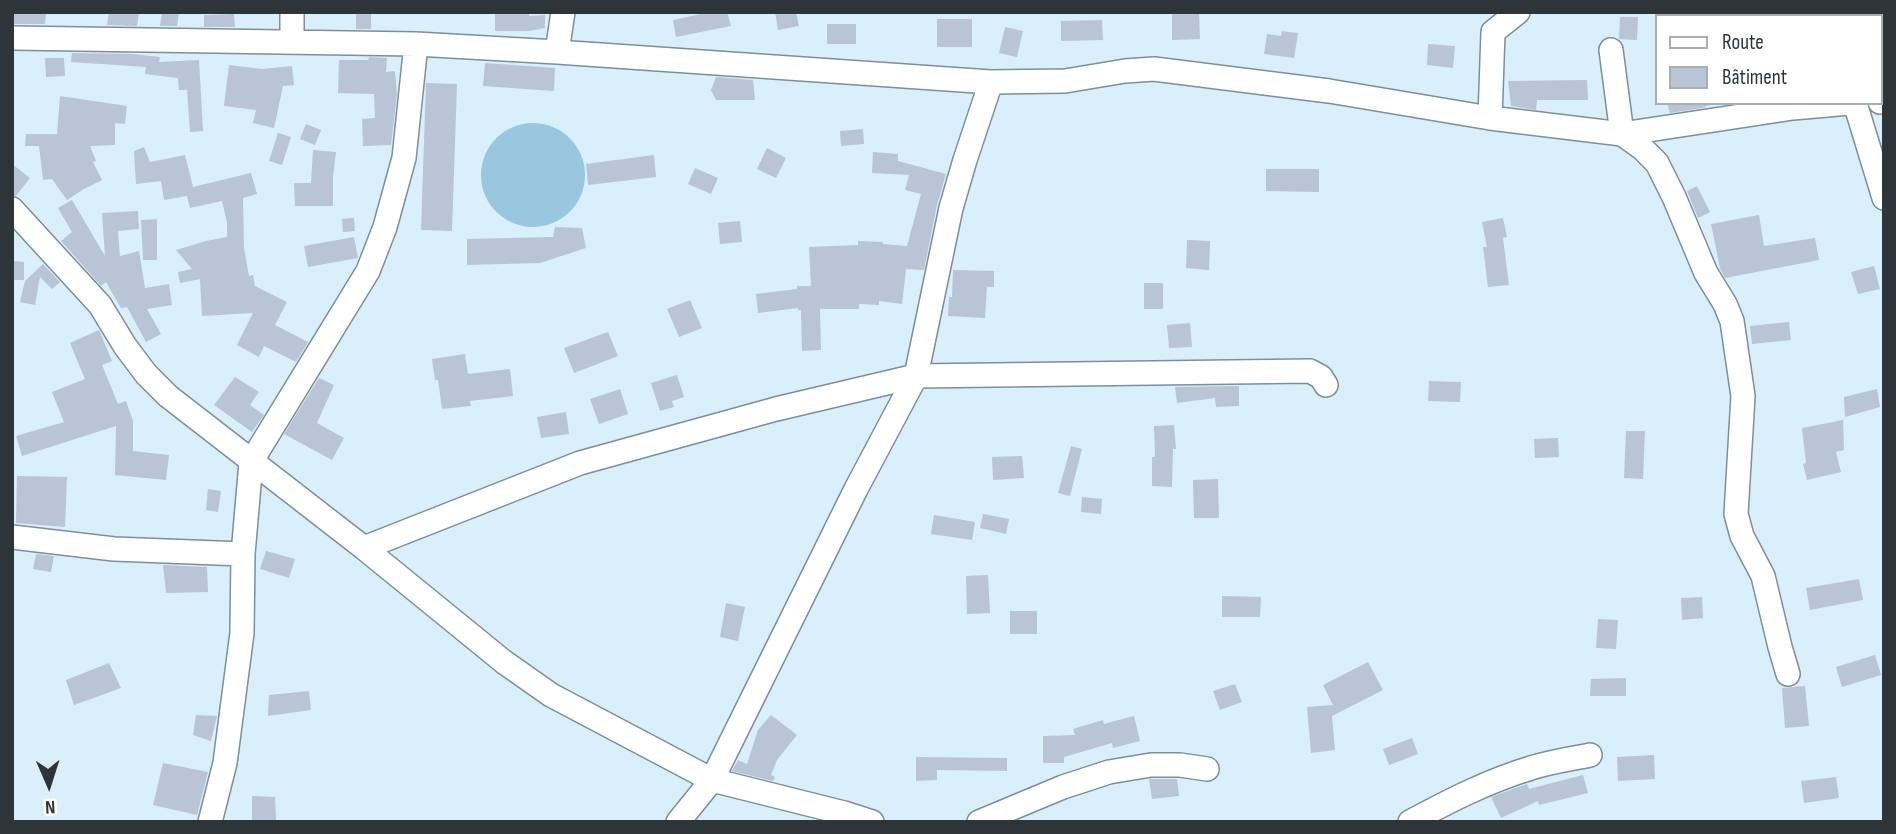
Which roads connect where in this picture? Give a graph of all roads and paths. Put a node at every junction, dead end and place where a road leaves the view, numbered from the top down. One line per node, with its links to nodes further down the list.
1 (292, 12): 5 (street)
2 (563, 12): 8 (street)
3 (1518, 12): 13 (street)
4 (12, 38): 5 (street)
5 (292, 42): 6 (street)
6 (416, 44): 8 (street); 19 (street)
7 (1611, 50): 14 (street)
8 (558, 52): 9 (street)
9 (991, 82): 13 (street); 17 (street)
10 (1829, 105): 12 (street)
11 (1854, 105): 15 (street)
12 (1765, 108): 14 (street)
13 (1490, 118): 14 (street)
14 (1622, 134): 23 (street)
15 (1884, 198)
16 (12, 209): 19 (street)
17 (916, 376): 18 (street); 21 (street); 26 (street)
18 (1326, 385)
19 (251, 462): 21 (street); 22 (street)
20 (12, 537): 22 (street)
21 (363, 548): 26 (street)
22 (243, 554): 27 (street)
23 (1788, 674)
24 (1590, 755): 31 (street)
25 (1207, 769): 30 (street)
26 (712, 779): 28 (street); 29 (street)
27 (210, 822)
28 (678, 822)
29 (872, 822)
30 (979, 822)
31 (1410, 822)

